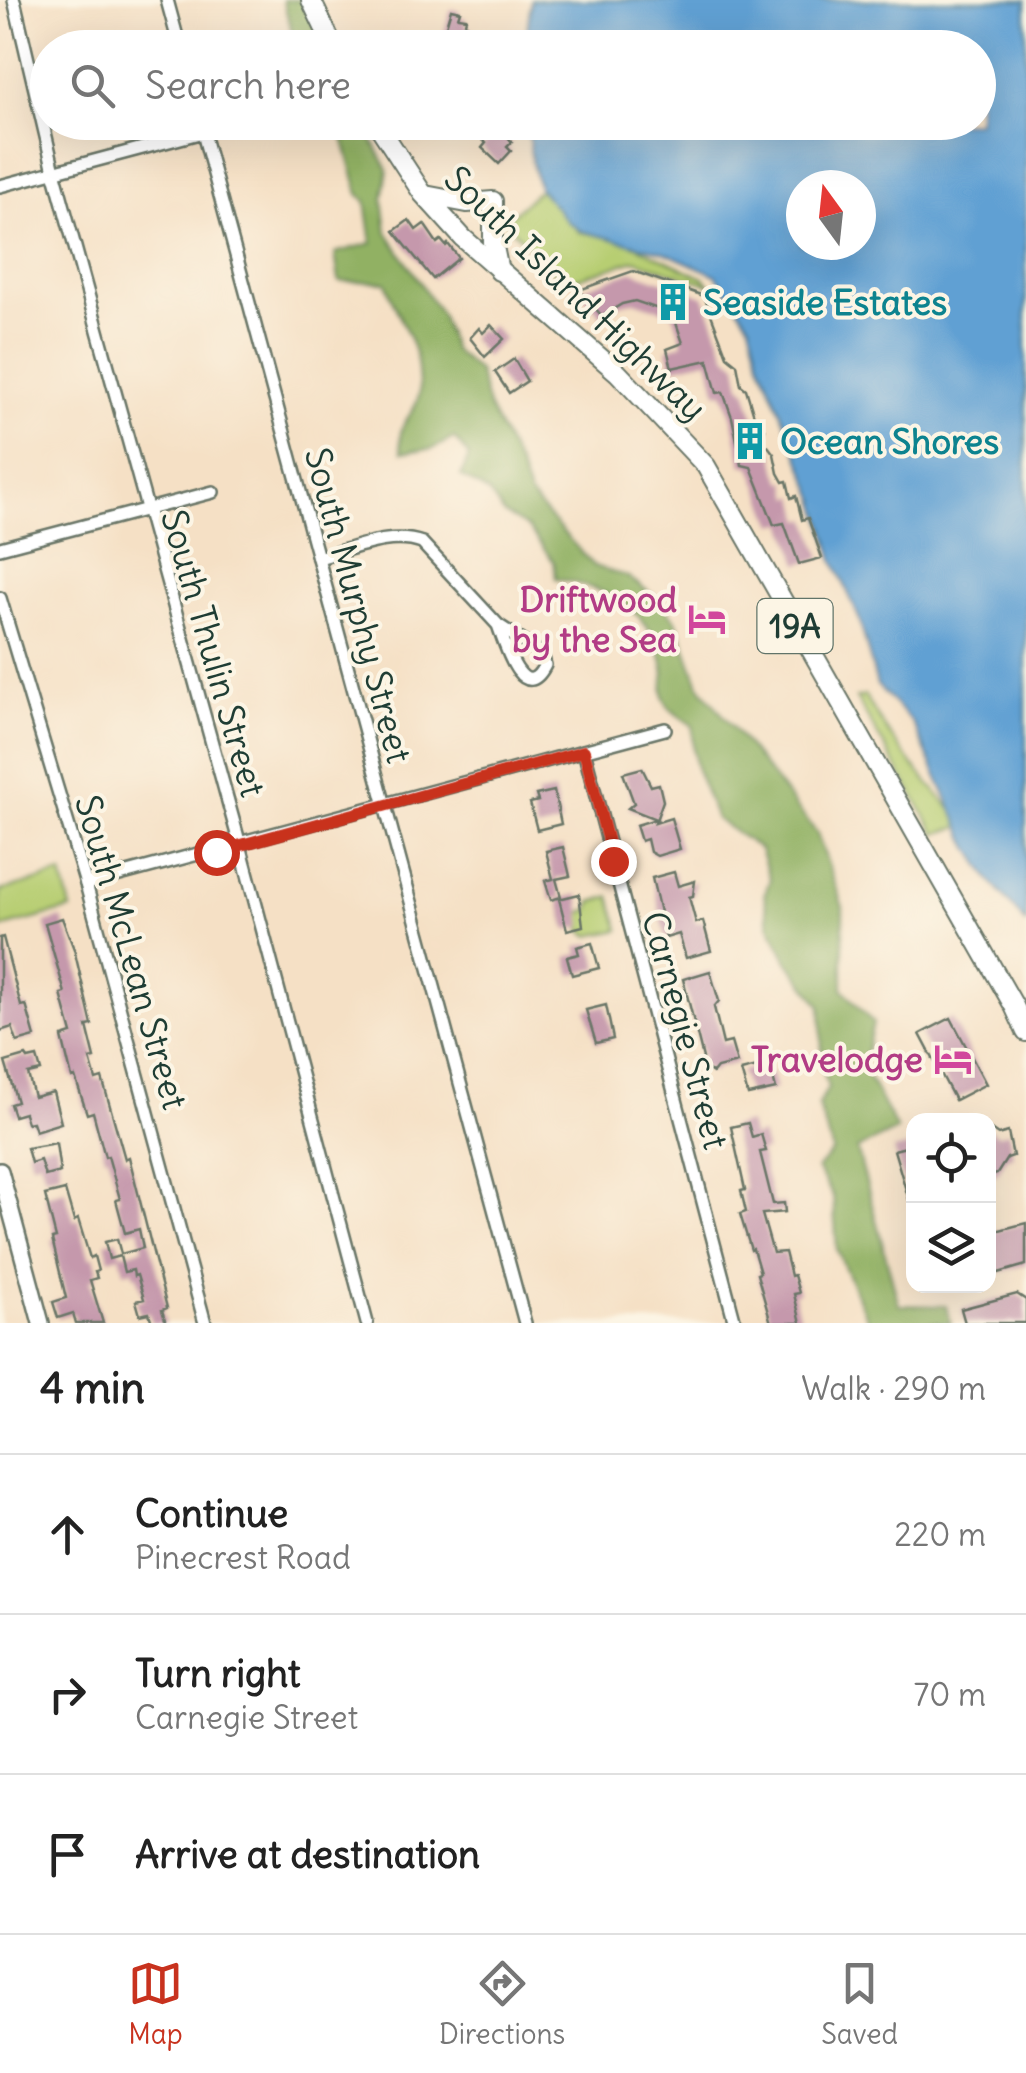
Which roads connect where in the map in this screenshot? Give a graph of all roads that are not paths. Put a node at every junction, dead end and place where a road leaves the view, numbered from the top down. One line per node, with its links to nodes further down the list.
1 (14, 0): 6 (street, South Thulin Street)
2 (168, 0): 4 (street)
3 (311, 0): 5 (main road)
4 (176, 30)
5 (325, 30)
6 (30, 68)
7 (47, 140): 11 (street, South Thulin Street)
8 (158, 140): 11 (street)
9 (205, 140): 18 (street, South Murphy Street)
10 (388, 140): 13 (main road, South Island Highway / 19A)
11 (54, 171): 12 (street); 16 (street, South Thulin Street)
12 (0, 186)
13 (423, 194): 14 (main road, South Island Highway / 19A); 14 (main road)
14 (500, 271): 26 (main road, South Island Highway / 19A)
15 (213, 492): 16 (street)
16 (145, 510): 17 (street); 24 (street, South Thulin Street)
17 (0, 548)
18 (318, 558): 20 (street); 23 (street, South Murphy Street)
19 (0, 598): 25 (street, South McLean Street)
20 (498, 625): 20 (street)
21 (664, 730): 22 (street)
22 (584, 751): 23 (street); 32 (street, Carnegie Street)
23 (384, 806): 24 (street); 31 (street, South Murphy Street)
24 (240, 845): 25 (street); 30 (street, South Thulin Street)
25 (86, 884): 29 (street, South McLean Street)
26 (1026, 1032)
27 (0, 1171): 28 (street)
28 (41, 1323)
29 (205, 1323)
30 (366, 1323)
31 (525, 1323)
32 (735, 1323)

